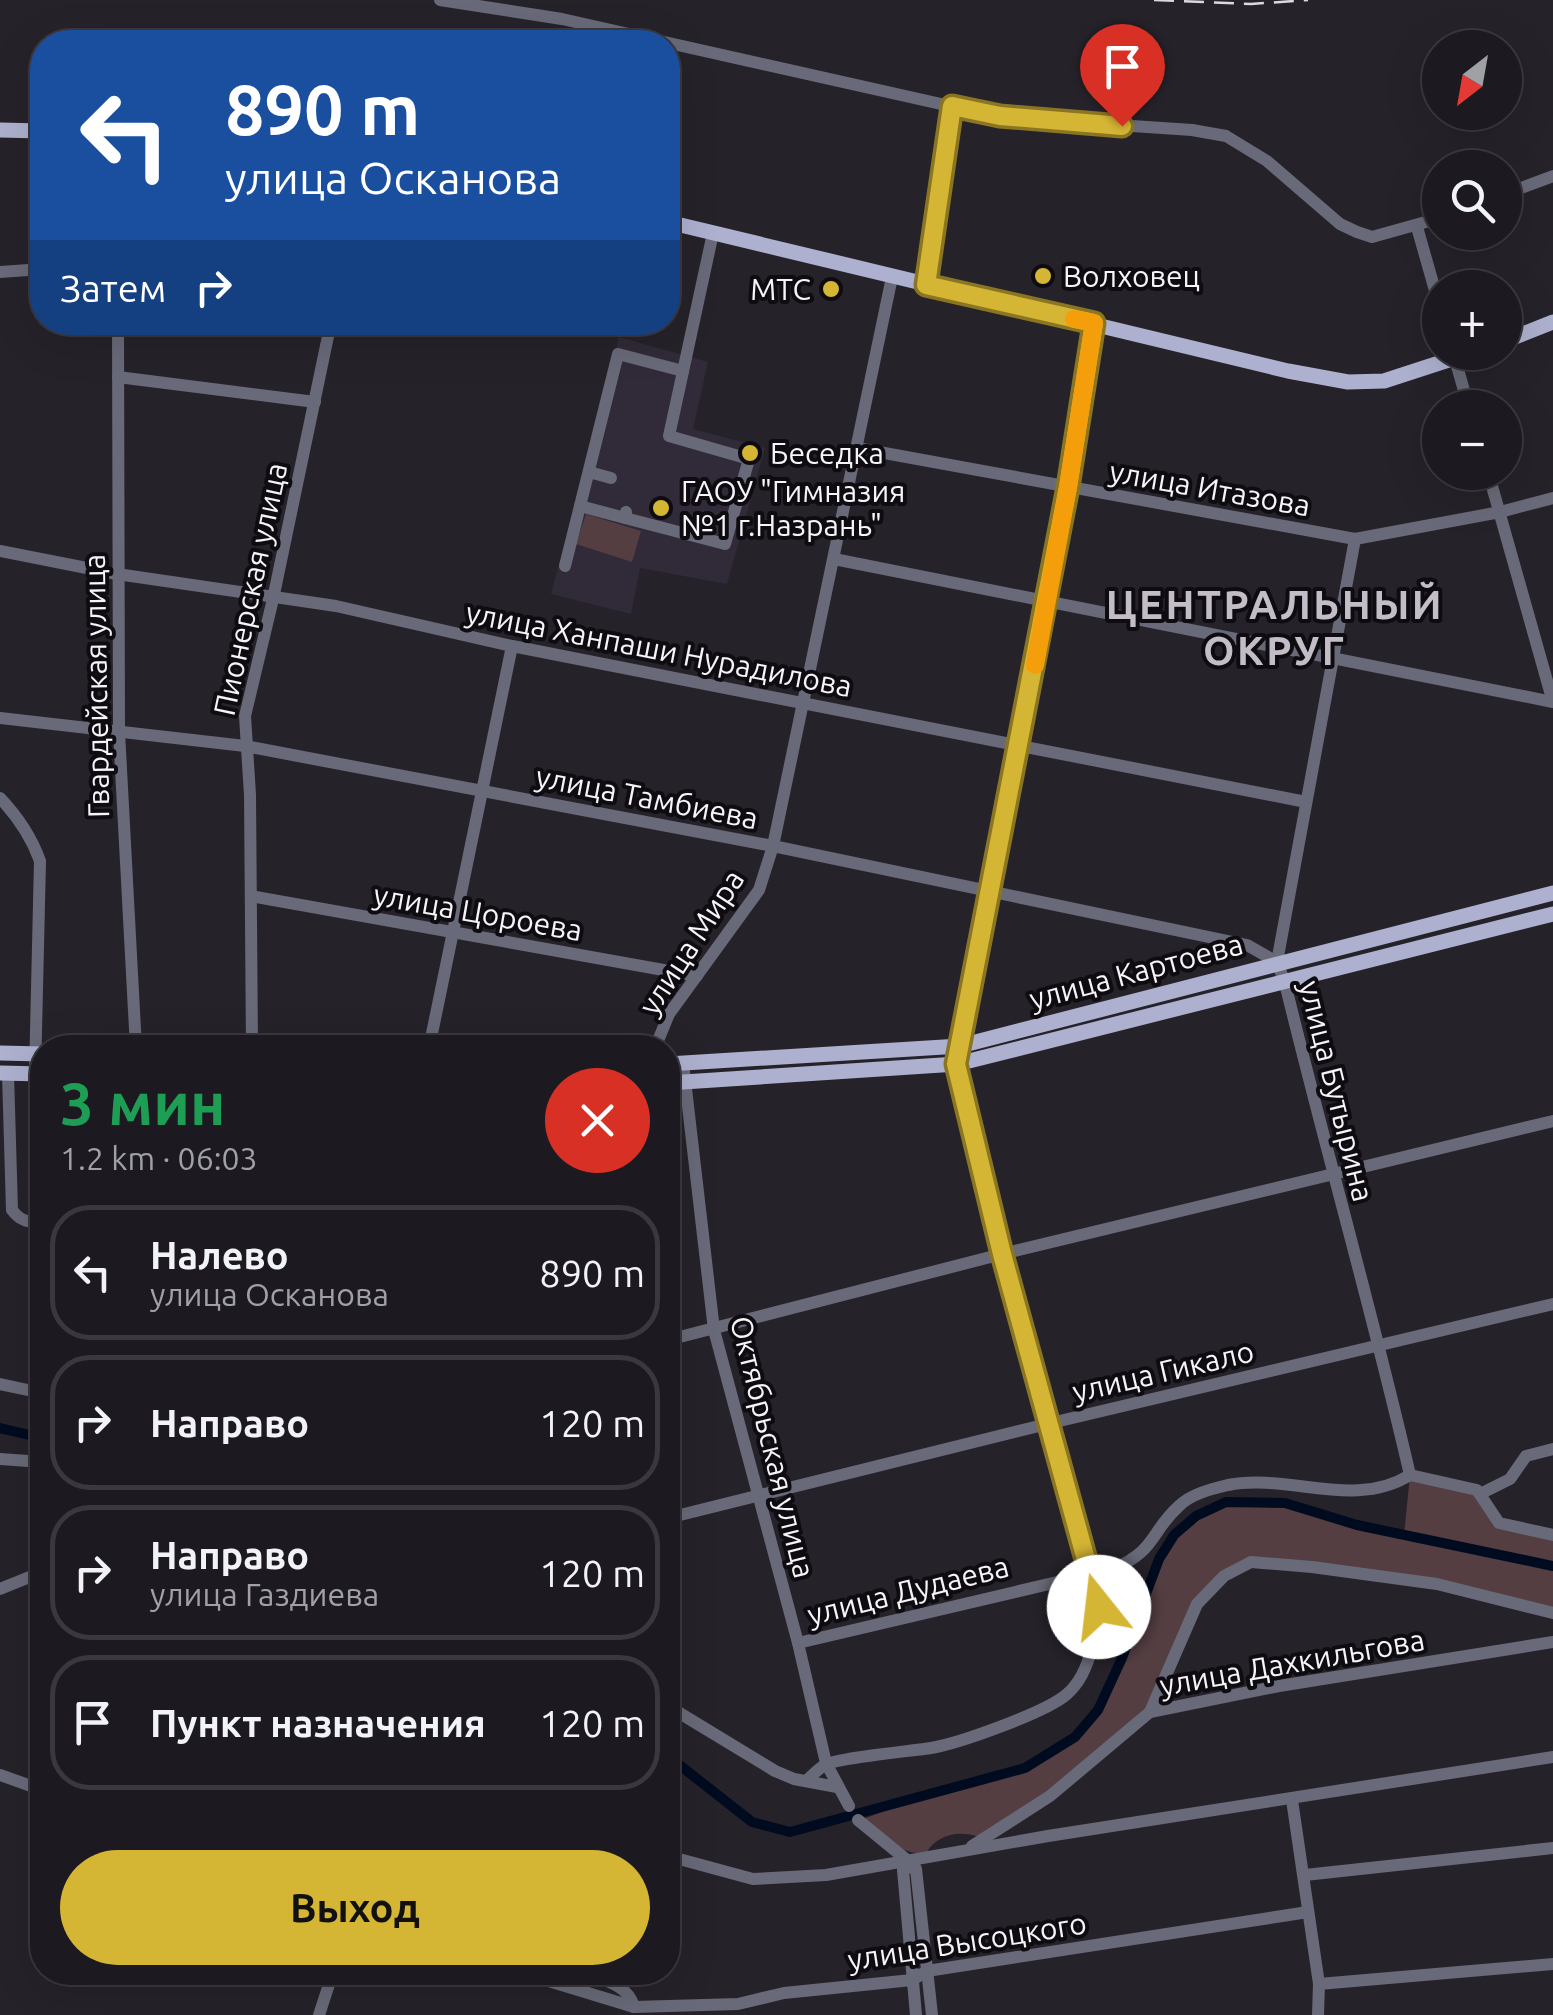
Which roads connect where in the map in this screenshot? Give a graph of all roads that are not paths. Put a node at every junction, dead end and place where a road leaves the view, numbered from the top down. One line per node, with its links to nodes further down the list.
1 (440, 0): 2 (street)
2 (611, 30)
3 (680, 45): 4 (street)
4 (952, 106): 11 (street); 17 (street)
5 (0, 130): 6 (main road)
6 (30, 131)
7 (1553, 176): 8 (street)
8 (1522, 188)
9 (680, 225): 12 (main road)
10 (1422, 225): 11 (street)
11 (1417, 227): 13 (street)
12 (713, 233): 16 (main road); 24 (street)
13 (1429, 270)
14 (30, 271): 15 (street)
15 (0, 272)
16 (892, 277): 17 (main road); 27 (street, улица Мира)
17 (926, 285): 19 (main road)
18 (1553, 322): 20 (main road)
19 (1094, 323): 23 (main road); 30 (street)
20 (1522, 334)
21 (118, 335): 25 (street, Гвардейская улица)
22 (328, 335): 26 (street, Пионерская улица)
23 (1422, 367)
24 (684, 372): 28 (street); 33 (street)
25 (118, 377): 26 (street); 39 (street, Гвардейская улица)
26 (314, 402): 40 (street, Пионерская улица)
27 (857, 448): 30 (street, улица Итазова); 37 (street, улица Мира)
28 (588, 472): 29 (street); 33 (street)
29 (612, 478)
30 (1068, 487): 35 (street, улица Итазова); 41 (street)
31 (1493, 490): 34 (street)
32 (1553, 498): 34 (street, улица Итазова)
33 (580, 506): 38 (street)
34 (1500, 512): 35 (street, улица Итазова); 44 (street)
35 (1355, 540): 43 (street, улица Бутырина)
36 (0, 552): 39 (street, улица Ханпаши Нурадилова)
37 (834, 559): 41 (street); 45 (street, улица Мира)
38 (565, 566)
39 (117, 574): 40 (street, улица Ханпаши Нурадилова); 47 (street, Гвардейская улица)
40 (274, 599): 42 (street, улица Ханпаши Нурадилова); 49 (street, Пионерская улица)
41 (1047, 600): 43 (street); 48 (street)
42 (512, 646): 45 (street, улица Ханпаши Нурадилова); 50 (street)
43 (1334, 659): 44 (street); 52 (street, улица Бутырина)
44 (1553, 702)
45 (804, 705): 48 (street, улица Ханпаши Нурадилова); 53 (street, улица Мира)
46 (0, 718): 47 (street, улица Тамбиева)
47 (120, 732): 49 (street, улица Тамбиева); 63 (street, Гвардейская улица)
48 (1020, 745): 52 (street, улица Ханпаши Нурадилова); 54 (street)
49 (246, 746): 50 (street, улица Тамбиева); 56 (street, Пионерская улица)
50 (482, 790): 53 (street, улица Тамбиева); 58 (street)
51 (0, 798): 62 (street)
52 (1306, 802): 59 (street, улица Бутырина)
53 (774, 846): 54 (street, улица Тамбиева); 60 (street, улица Мира)
54 (992, 892): 59 (street, улица Тамбиева); 67 (street)
55 (1553, 892): 59 (main road, улица Картоева)
56 (250, 896): 58 (street, улица Цороева); 64 (street, Пионерская улица)
57 (1553, 914): 61 (main road, улица Картоева)
58 (450, 933): 60 (street, улица Цороева); 65 (street)
59 (1277, 962): 61 (street, улица Бутырина); 67 (main road, улица Картоева)
60 (697, 976): 66 (street, улица Мира)
61 (1285, 983): 71 (main road, улица Картоева); 78 (street, улица Бутырина)
62 (38, 1035)
63 (135, 1035)
64 (252, 1035)
65 (430, 1035)
66 (660, 1035)
67 (960, 1046): 70 (main road, улица Картоева); 71 (street)
68 (0, 1054): 69 (main road)
69 (30, 1054)
70 (680, 1063)
71 (956, 1064): 76 (main road, улица Картоева); 80 (street)
72 (680, 1071): 76 (street, Октябрьская улица)
73 (4, 1074): 74 (main road); 79 (street)
74 (30, 1074)
75 (680, 1083): 76 (main road, улица Картоева)
76 (688, 1083): 82 (street, Октябрьская улица)
77 (1553, 1121): 78 (street)
78 (1332, 1175): 80 (street); 84 (street, улица Бутырина)
79 (30, 1222)
80 (1002, 1254): 82 (street); 87 (street)
81 (1553, 1304): 84 (street, улица Гикало)
82 (714, 1330): 83 (street); 93 (street, Октябрьская улица)
83 (680, 1337)
84 (1380, 1346): 87 (street, улица Гикало); 91 (street, улица Бутырина)
85 (0, 1384): 86 (street)
86 (30, 1390)
87 (1047, 1424): 93 (street, улица Гикало); 96 (street)
88 (1553, 1449): 92 (street)
89 (0, 1459): 90 (street)
90 (30, 1461)
91 (1410, 1475): 92 (street); 96 (street, улица Дудаева)
92 (1482, 1493): 95 (street)
93 (758, 1496): 94 (street, улица Гикало); 101 (street, Октябрьская улица)
94 (680, 1515)
95 (1553, 1535)
96 (1089, 1572): 101 (street, улица Дудаева); 105 (street)
97 (30, 1577): 98 (street)
98 (0, 1589)
99 (1553, 1612): 102 (street)
100 (1553, 1642): 102 (street, улица Дахкильгова)
101 (798, 1643): 105 (street, Октябрьская улица)
102 (1150, 1712): 114 (street, улица Дахкильгова)
103 (680, 1713): 107 (street)
104 (1553, 1757): 110 (street)
105 (826, 1763): 107 (street); 109 (street, Октябрьская улица)
106 (0, 1776): 108 (street)
107 (807, 1780): 109 (street)
108 (30, 1783)
109 (837, 1787): 111 (street, Октябрьская улица)
110 (1292, 1800): 114 (street); 117 (street)
111 (849, 1806)
112 (858, 1820): 116 (street)
113 (1553, 1848): 117 (street)
114 (965, 1850): 116 (street)
115 (680, 1859): 116 (street)
116 (909, 1864): 120 (street); 121 (street)
117 (1305, 1875): 118 (street)
118 (1308, 1912): 120 (street, улица Высоцкого); 122 (street)
119 (1553, 1964): 122 (street)
120 (927, 1971): 121 (street, улица Высоцкого); 129 (street)
121 (912, 1980): 126 (street, улица Высоцкого); 128 (street)
122 (1319, 1984): 130 (street)
123 (329, 1985): 127 (street)
124 (556, 1985): 126 (street, улица Высоцкого)
125 (616, 1985): 126 (street)
126 (631, 2011)
127 (319, 2015)
128 (916, 2015)
129 (932, 2015)
130 (1318, 2015)

